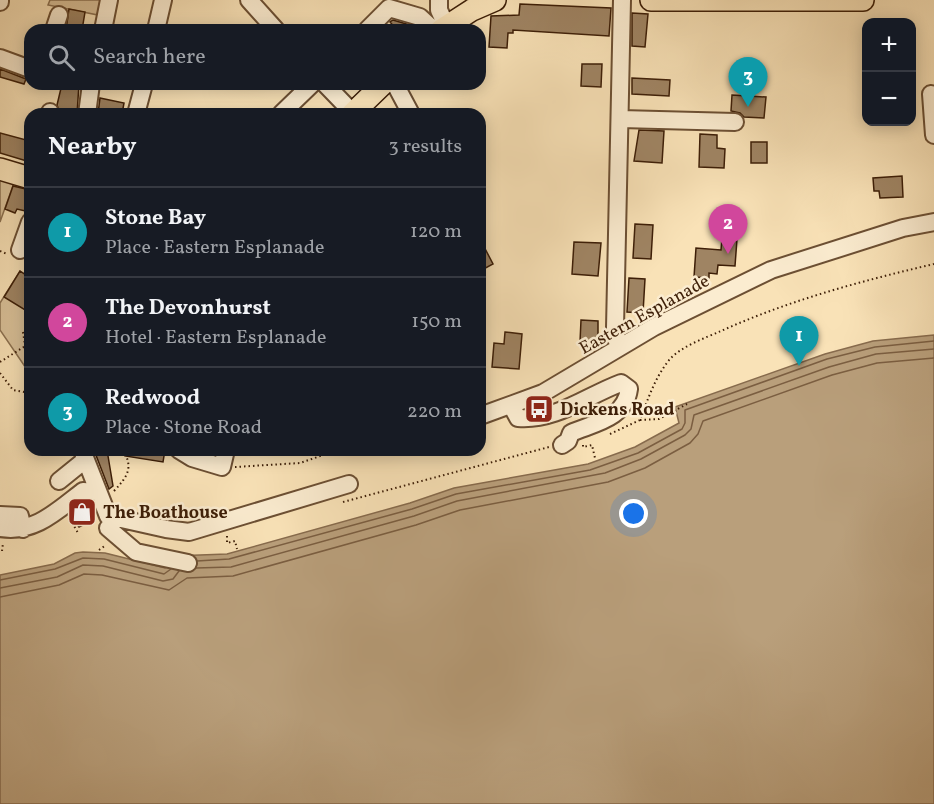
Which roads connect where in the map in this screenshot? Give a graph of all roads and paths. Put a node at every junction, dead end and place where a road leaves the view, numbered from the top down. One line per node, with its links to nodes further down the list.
1 (109, 0): 10 (street)
2 (164, 0): 11 (street)
3 (249, 0): 12 (street)
4 (439, 0): 15 (street)
5 (495, 0): 16 (main road)
6 (622, 0): 32 (street)
7 (651, 0): 8 (main road)
8 (749, 0): 9 (main road)
9 (863, 0)
10 (104, 24)
11 (158, 24)
12 (271, 24)
13 (373, 24): 14 (street)
14 (433, 24)
15 (440, 24)
16 (448, 24)
17 (0, 58): 18 (street)
18 (24, 67)
19 (90, 90): 26 (street)
20 (142, 90): 27 (street)
21 (306, 90): 28 (street)
22 (330, 90): 29 (street)
23 (377, 90): 30 (main road)
24 (398, 90): 31 (street)
25 (931, 94): 34 (street)
26 (88, 108)
27 (138, 108)
28 (287, 108)
29 (347, 108)
30 (358, 108)
31 (408, 108)
32 (621, 118): 33 (street); 43 (street)
33 (735, 123)
34 (934, 135)
35 (0, 169): 36 (main road)
36 (24, 176)
37 (934, 222): 43 (street, Eastern Esplanade)
38 (24, 239): 39 (street)
39 (20, 250)
40 (23, 332): 41 (path)
41 (24, 338)
42 (24, 346): 44 (path)
43 (618, 348): 47 (street, Eastern Esplanade)
44 (0, 362)
45 (0, 373): 46 (path)
46 (24, 392)
47 (511, 405): 49 (street, Eastern Esplanade); 52 (street)
48 (687, 405): 50 (path)
49 (486, 414)
50 (640, 420)
51 (582, 442): 59 (path)
52 (562, 445)
53 (82, 456): 61 (street)
54 (83, 456): 63 (street)
55 (127, 456): 63 (path)
56 (189, 456): 60 (street)
57 (225, 456): 60 (street)
58 (320, 456): 60 (path)
59 (595, 458)
60 (222, 467)
61 (59, 481)
62 (349, 484): 67 (street)
63 (96, 492): 66 (street); 67 (street)
64 (0, 515): 66 (street)
65 (0, 528): 66 (street)
66 (23, 529)
67 (108, 529): 70 (path); 71 (street)
68 (226, 536): 69 (path)
69 (237, 549)
70 (99, 550)
71 (188, 563)

